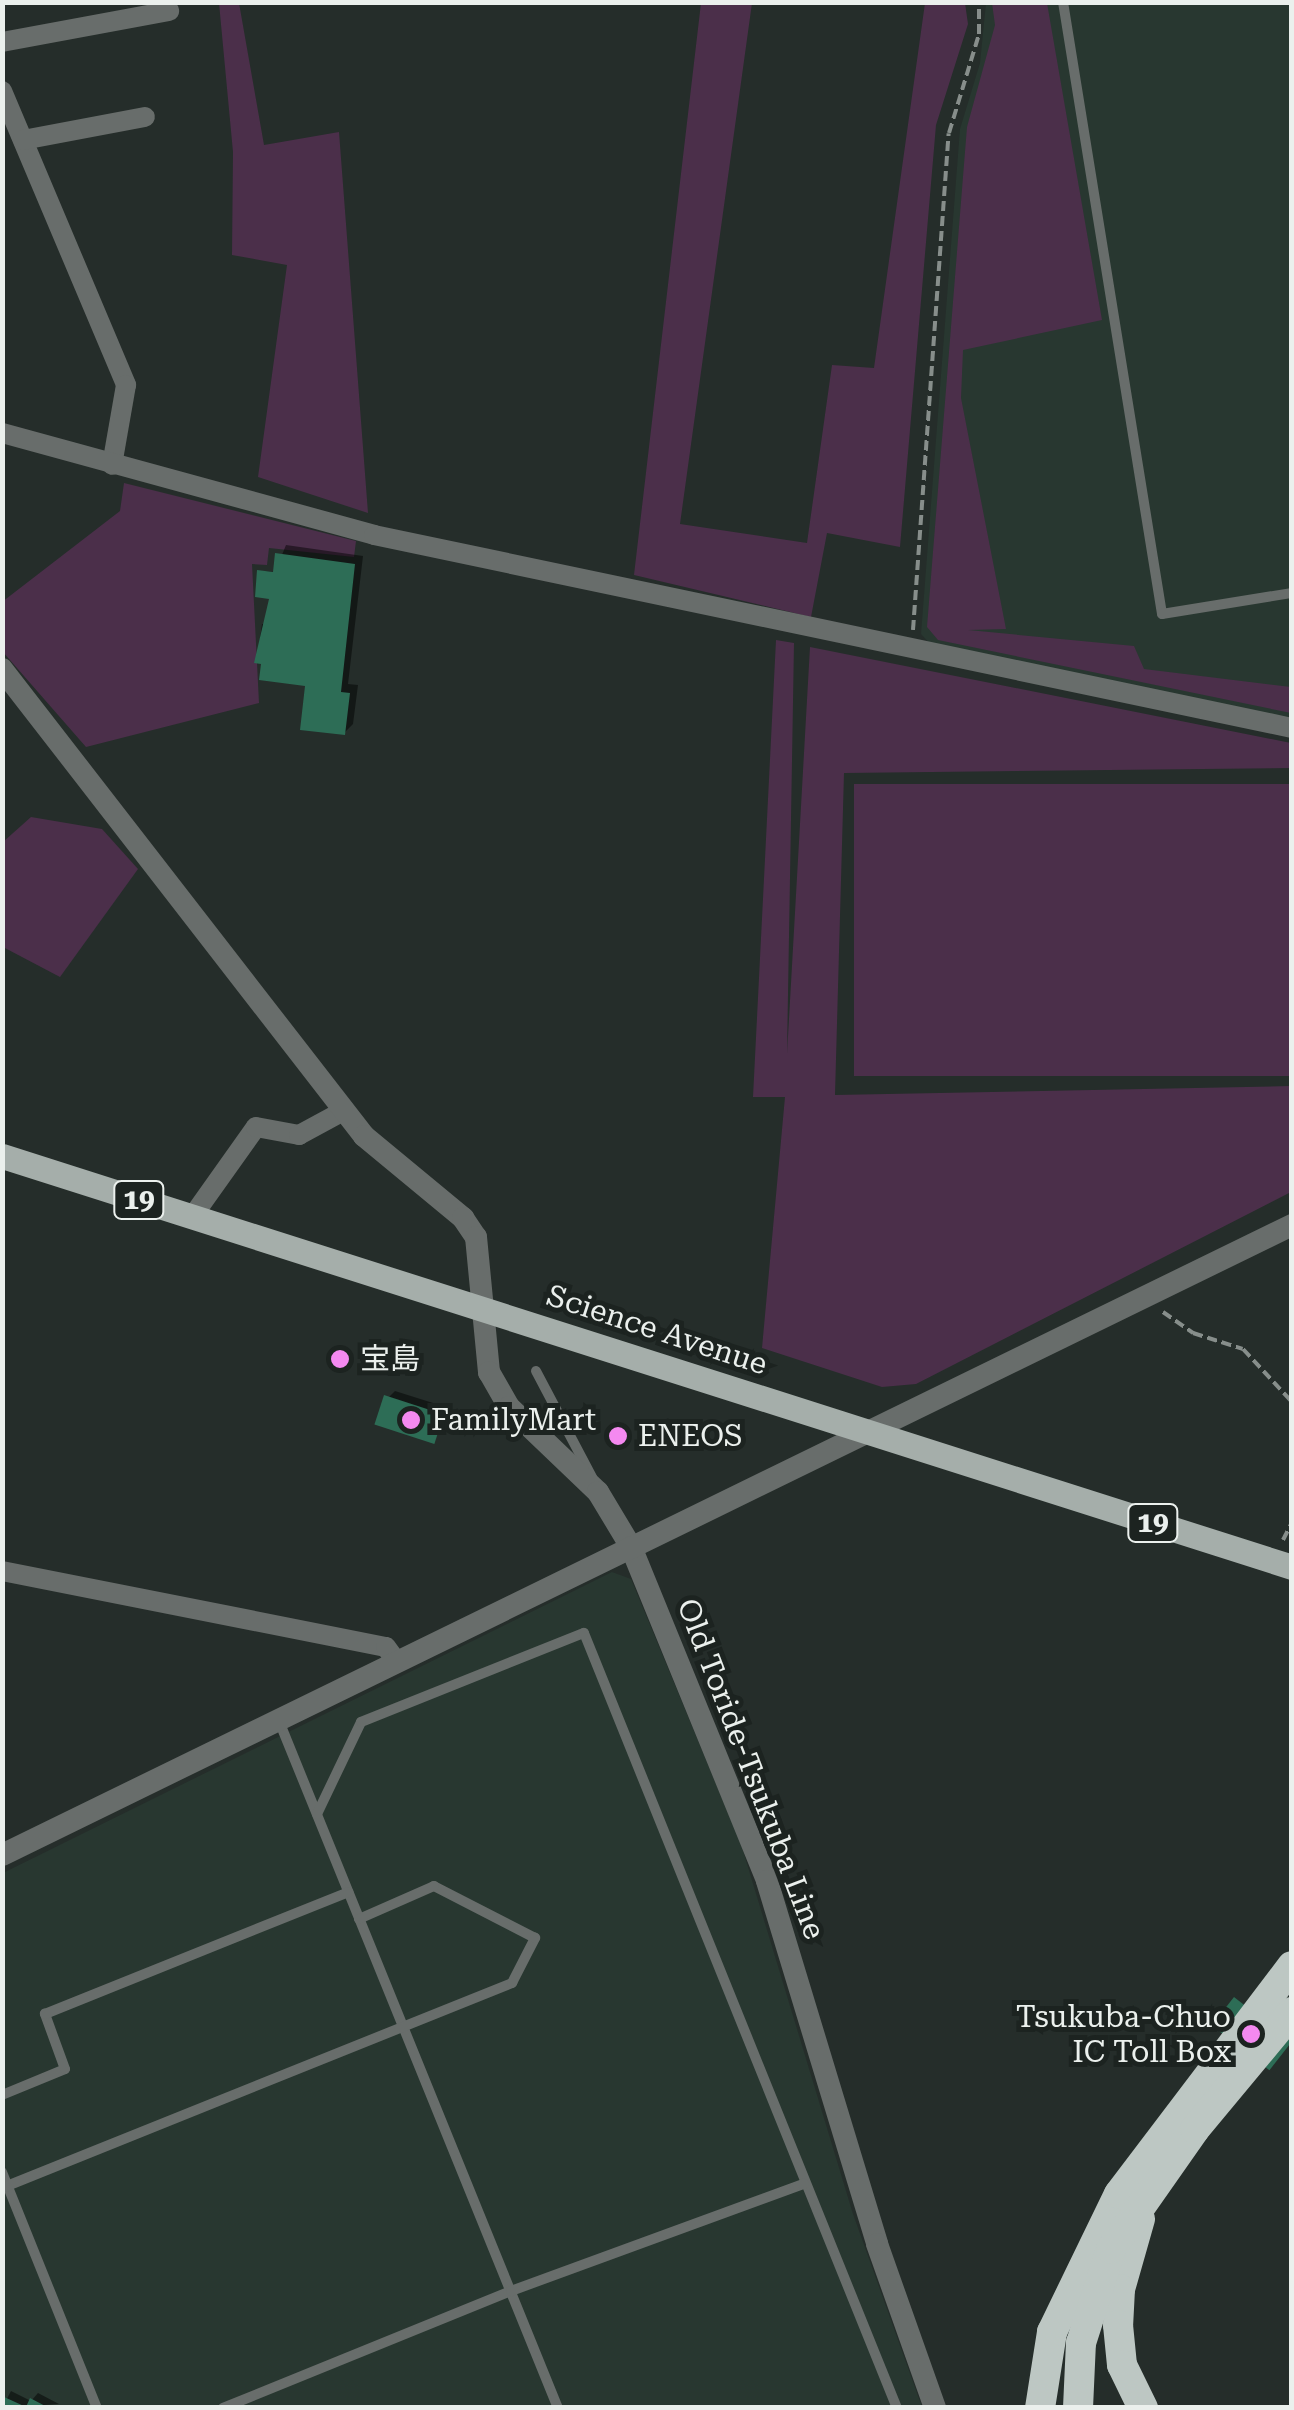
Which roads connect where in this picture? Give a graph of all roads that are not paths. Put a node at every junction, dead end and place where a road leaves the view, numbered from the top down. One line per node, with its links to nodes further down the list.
1 (1063, 2): 9 (lane)
2 (169, 11): 3 (street)
3 (2, 42)
4 (2, 91): 6 (street)
5 (145, 117): 6 (street)
6 (23, 140): 8 (street)
7 (2, 433): 8 (street)
8 (112, 465): 11 (street)
9 (1292, 593)
10 (2, 669): 12 (street, Old Toride-Tsukuba Line)
11 (1292, 728)
12 (345, 1110): 14 (street); 16 (street, Old Toride-Tsukuba Line)
13 (2, 1156): 14 (main road, Science Avenue / 19)
14 (192, 1217): 16 (main road, Science Avenue / 19)
15 (1292, 1225): 18 (street)
16 (479, 1308): 18 (main road, Science Avenue / 19); 19 (street, Old Toride-Tsukuba Line)
17 (536, 1371): 19 (lane)
18 (870, 1432): 20 (street); 21 (main road, Science Avenue / 19)
19 (598, 1492): 20 (street, Old Toride-Tsukuba Line)
20 (632, 1547): 23 (street); 43 (street, Old Toride-Tsukuba Line)
21 (1292, 1567)
22 (2, 1571): 23 (street)
23 (397, 1662): 24 (street)
24 (278, 1720): 25 (lane); 26 (street)
25 (316, 1814): 27 (lane); 34 (lane)
26 (2, 1855)
27 (348, 1892): 28 (lane); 32 (lane)
28 (359, 1918): 31 (lane); 31 (lane)
29 (1292, 1966): 38 (highway)
30 (1292, 2012): 36 (highway)
31 (403, 2027): 35 (lane); 37 (lane)
32 (2, 2095)
33 (2, 2172): 35 (lane)
34 (804, 2184): 37 (lane); 42 (lane)
35 (5, 2187): 39 (lane)
36 (1143, 2201): 46 (highway); 47 (highway)
37 (511, 2292): 40 (lane); 41 (lane)
38 (1063, 2311): 44 (highway); 45 (highway)
39 (98, 2408)
40 (223, 2408)
41 (558, 2408)
42 (898, 2408)
43 (935, 2408)
44 (1040, 2408)
45 (1058, 2408)
46 (1078, 2408)
47 (1143, 2408)

